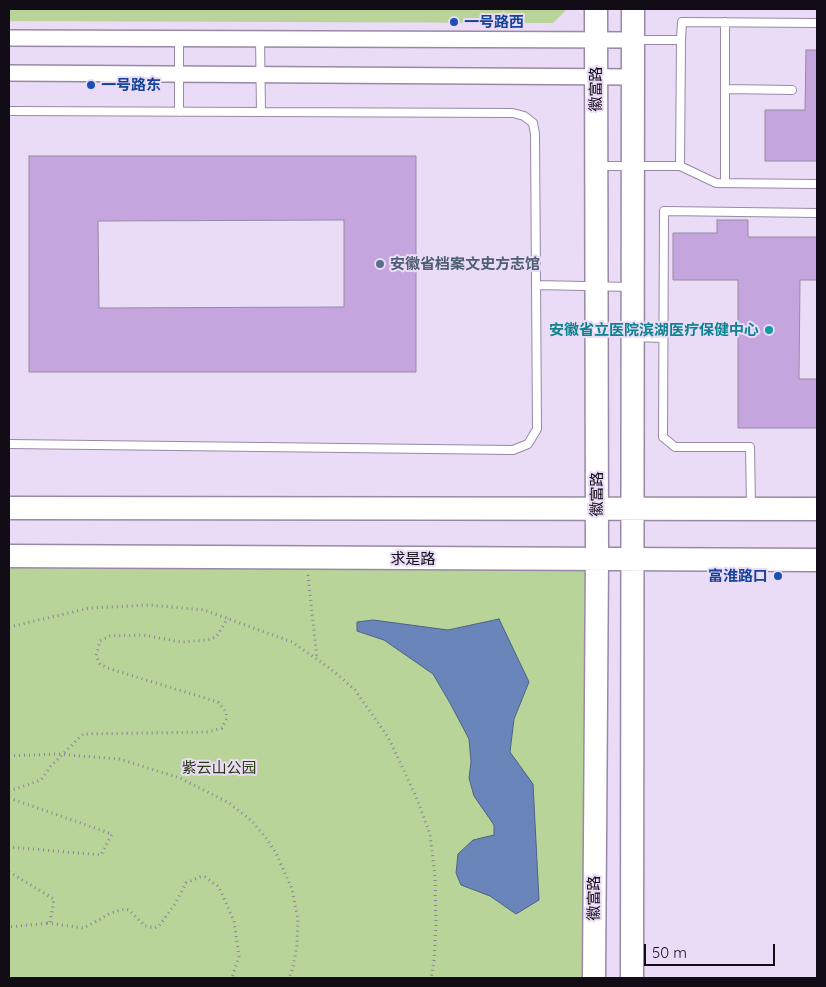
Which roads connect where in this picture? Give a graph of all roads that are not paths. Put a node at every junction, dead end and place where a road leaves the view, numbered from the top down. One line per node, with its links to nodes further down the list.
1 (596, 9): 8 (street, 徽富路)
2 (633, 9): 9 (street)
3 (725, 22): 4 (lane); 10 (lane); 16 (lane)
4 (817, 23)
5 (9, 38): 6 (street)
6 (179, 38): 7 (street); 12 (lane)
7 (260, 38): 8 (street); 13 (lane)
8 (596, 40): 9 (street); 14 (street, 徽富路)
9 (632, 40): 10 (lane); 15 (street)
10 (681, 40): 23 (lane)
11 (9, 73): 12 (street)
12 (179, 74): 13 (street); 19 (lane)
13 (261, 75): 14 (street); 20 (lane)
14 (596, 77): 15 (street); 21 (street, 徽富路)
15 (632, 77): 22 (street)
16 (725, 89): 17 (lane); 24 (lane)
17 (792, 90)
18 (9, 111): 19 (lane)
19 (179, 112): 20 (lane)
20 (261, 112): 27 (lane)
21 (596, 166): 22 (lane); 28 (street, 徽富路)
22 (632, 166): 23 (lane); 29 (street)
23 (680, 166): 24 (lane)
24 (725, 184): 25 (lane)
25 (817, 184)
26 (817, 213): 31 (lane)
27 (536, 285): 28 (lane); 32 (lane)
28 (596, 286): 29 (lane); 34 (street, 徽富路)
29 (632, 287): 30 (street)
30 (632, 337): 31 (lane); 35 (street)
31 (663, 338): 36 (lane)
32 (9, 444)
33 (9, 508): 34 (street)
34 (597, 509): 35 (street); 39 (street, 徽富路)
35 (632, 509): 36 (street); 40 (street)
36 (751, 509): 37 (street)
37 (817, 509)
38 (9, 556): 39 (street, 求是路)
39 (597, 560): 40 (street, 求是路); 42 (street, 徽富路)
40 (632, 560): 41 (street, 求是路); 43 (street)
41 (817, 560)
42 (594, 978)
43 (632, 978)

